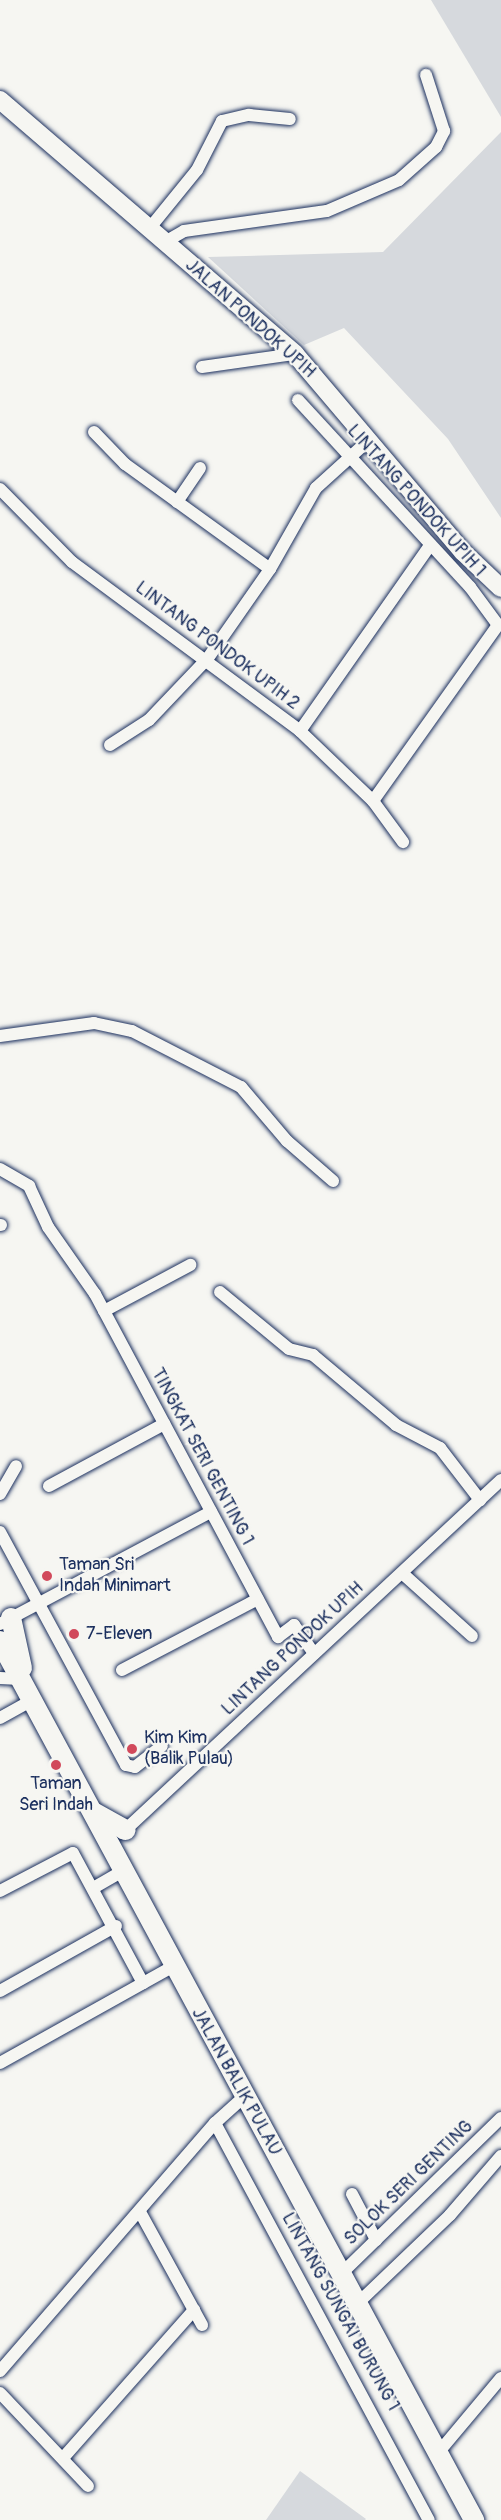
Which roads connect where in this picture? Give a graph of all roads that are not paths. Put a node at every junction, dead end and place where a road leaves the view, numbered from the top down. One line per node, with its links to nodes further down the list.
1 (426, 75): 5 (street)
2 (0, 100): 4 (main road, JALAN PONDOK UPIH)
3 (290, 119): 4 (street)
4 (149, 229): 5 (main road, JALAN PONDOK UPIH)
5 (165, 242): 6 (main road, JALAN PONDOK UPIH)
6 (295, 354): 7 (street); 10 (main road, JALAN PONDOK UPIH)
7 (202, 367)
8 (298, 400): 11 (street, LINTANG PONDOK UPIH 1)
9 (94, 432): 14 (street)
10 (370, 439): 11 (street); 17 (main road, JALAN PONDOK UPIH)
11 (349, 454): 15 (street, LINTANG PONDOK UPIH 1); 16 (street)
12 (200, 468): 14 (street)
13 (0, 489): 18 (street, LINTANG PONDOK UPIH 2)
14 (177, 502): 16 (street)
15 (429, 547): 19 (street); 21 (street, LINTANG PONDOK UPIH 1)
16 (270, 569): 18 (street)
17 (501, 588)
18 (208, 658): 19 (street, LINTANG PONDOK UPIH 2); 20 (street)
19 (300, 731): 21 (street, LINTANG PONDOK UPIH 2)
20 (110, 745)
21 (373, 801): 22 (street, LINTANG PONDOK UPIH 2)
22 (403, 842)
23 (0, 1036): 25 (street)
24 (0, 1169): 28 (street, TINGKAT SERI GENTING 1)
25 (333, 1181)
26 (190, 1265): 28 (street)
27 (220, 1292): 34 (street)
28 (104, 1311): 29 (street, TINGKAT SERI GENTING 1)
29 (164, 1424): 32 (street); 35 (street, TINGKAT SERI GENTING 1)
30 (16, 1466): 33 (street)
31 (501, 1480): 34 (street, LINTANG PONDOK UPIH)
32 (49, 1486)
33 (0, 1494)
34 (480, 1500): 37 (street, LINTANG PONDOK UPIH)
35 (211, 1512): 38 (street, TINGKAT SERI GENTING 1); 39 (street)
36 (0, 1532): 39 (street)
37 (402, 1573): 41 (street); 43 (street, LINTANG PONDOK UPIH)
38 (258, 1599): 43 (street, TINGKAT SERI GENTING 1); 44 (street)
39 (40, 1603): 40 (street); 48 (street)
40 (6, 1617): 46 (main road)
41 (472, 1636)
42 (0, 1641): 46 (main road, JALAN BALIK PULAU)
43 (314, 1654): 50 (street, LINTANG PONDOK UPIH)
44 (122, 1670)
45 (0, 1678): 46 (street)
46 (26, 1690): 47 (street); 49 (main road, JALAN BALIK PULAU)
47 (0, 1718)
48 (162, 1746)
49 (93, 1811): 50 (main road); 51 (main road, JALAN BALIK PULAU)
50 (126, 1830): 51 (street, LINTANG PONDOK UPIH)
51 (110, 1845): 52 (main road, JALAN BALIK PULAU)
52 (123, 1871): 53 (street); 56 (main road, JALAN BALIK PULAU)
53 (95, 1887): 54 (street); 55 (street)
54 (0, 1891)
55 (116, 1926): 57 (street); 58 (street)
56 (172, 1967): 57 (street); 60 (main road, JALAN BALIK PULAU)
57 (143, 1983): 59 (street)
58 (0, 1991)
59 (0, 2063)
60 (243, 2098): 62 (street); 67 (main road, JALAN BALIK PULAU)
61 (501, 2118): 66 (street, SOLOK SERI GENTING)
62 (215, 2123): 65 (street); 78 (street, LINTANG SUNGAI BURUNG 1)
63 (501, 2156): 68 (street)
64 (352, 2194): 66 (street)
65 (140, 2212): 69 (street); 71 (street)
66 (376, 2240): 67 (street, SOLOK SERI GENTING)
67 (342, 2273): 68 (main road, JALAN BALIK PULAU)
68 (358, 2303): 74 (main road, JALAN BALIK PULAU)
69 (194, 2310): 70 (street); 75 (street)
70 (202, 2325)
71 (0, 2371)
72 (501, 2378): 74 (street)
73 (0, 2393): 75 (street)
74 (438, 2453): 77 (main road, JALAN BALIK PULAU)
75 (63, 2458): 76 (street)
76 (88, 2486)
77 (472, 2519)
78 (429, 2520)

